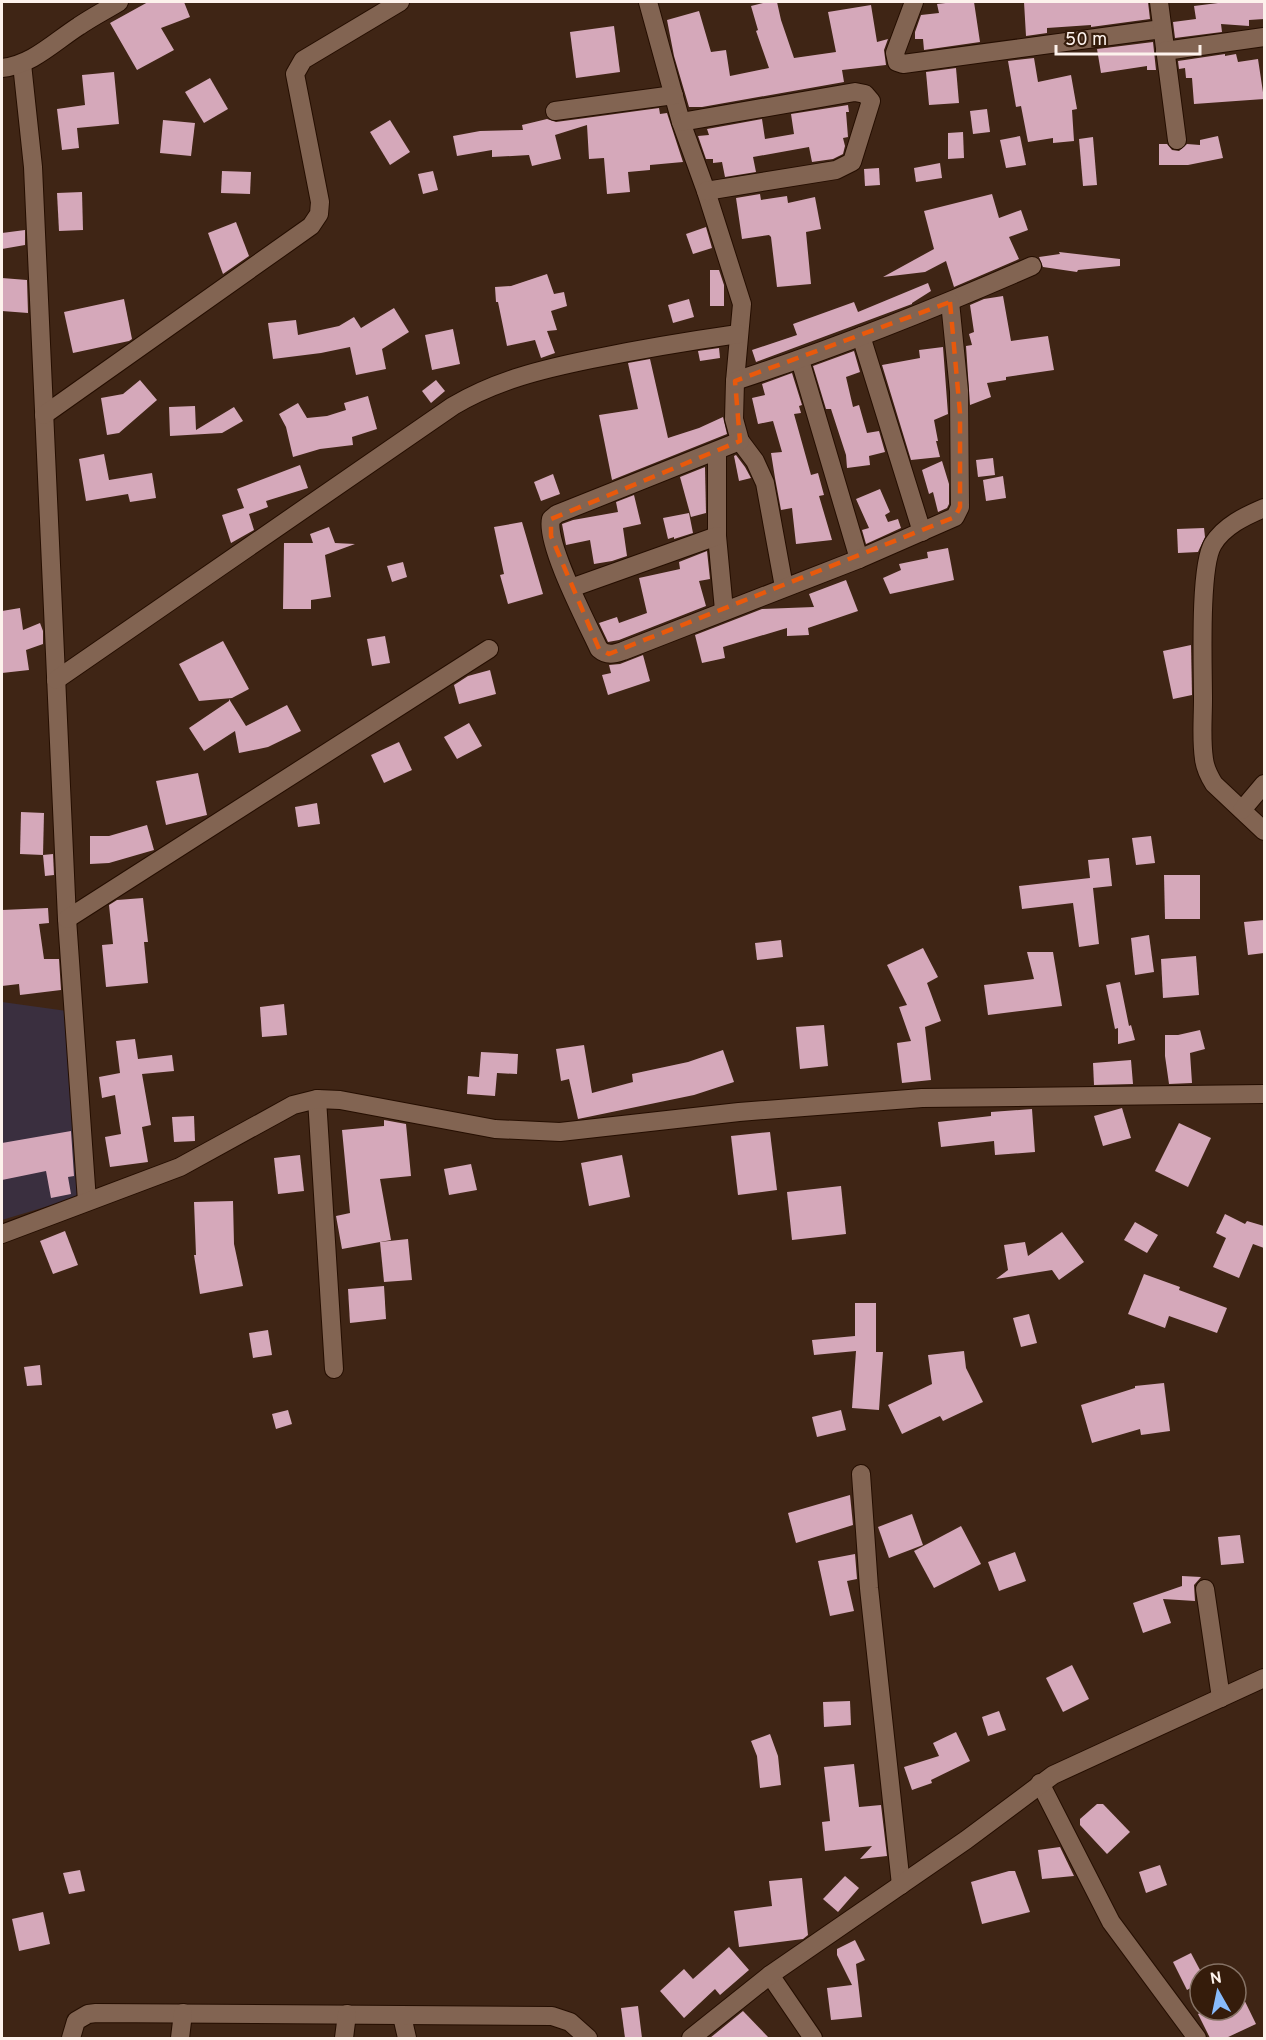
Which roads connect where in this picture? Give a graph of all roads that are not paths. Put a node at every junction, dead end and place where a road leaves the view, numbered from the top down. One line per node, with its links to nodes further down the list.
1 (119, 2): 9 (street)
2 (400, 2): 22 (street)
3 (648, 2): 11 (street)
4 (914, 2): 6 (street)
5 (1159, 2): 6 (street)
6 (1162, 29): 8 (street)
7 (1264, 37): 8 (street)
8 (1165, 51): 14 (street)
9 (22, 64): 10 (street); 22 (street)
10 (2, 68)
11 (674, 95): 12 (street); 13 (street)
12 (555, 111)
13 (681, 122): 15 (street); 15 (street)
14 (1177, 140)
15 (706, 191): 18 (street)
16 (1032, 266): 17 (street)
17 (950, 302): 19 (street); 26 (street)
18 (738, 334): 21 (street); 33 (street)
19 (861, 336): 20 (street); 26 (street)
20 (800, 360): 21 (street); 28 (street)
21 (735, 381): 23 (street)
22 (44, 415): 33 (street)
23 (740, 441): 24 (street); 30 (street)
24 (717, 452): 27 (street); 29 (street)
25 (1264, 508): 35 (street)
26 (922, 532): 28 (street)
27 (717, 536): 29 (street); 31 (street)
28 (859, 559): 30 (street)
29 (571, 588): 31 (street)
30 (784, 588): 31 (street)
31 (724, 610)
32 (489, 649): 37 (street)
33 (56, 680): 37 (street)
34 (1264, 784): 35 (street)
35 (1242, 810): 36 (street)
36 (1264, 831)
37 (67, 919): 40 (street)
38 (1264, 1094): 39 (street)
39 (317, 1099): 40 (street); 42 (street)
40 (87, 1201): 41 (street)
41 (2, 1234)
42 (334, 1369)
43 (861, 1474): 48 (street)
44 (1205, 1589): 46 (street)
45 (1264, 1678): 46 (street)
46 (1221, 1698): 47 (street)
47 (1040, 1783): 48 (street); 60 (street)
48 (901, 1885): 49 (street)
49 (770, 1975): 58 (street); 59 (street)
50 (183, 2013): 51 (street); 53 (street); 54 (street)
51 (347, 2014): 52 (street); 55 (street)
52 (402, 2016): 56 (street); 57 (street)
53 (71, 2038)
54 (180, 2038)
55 (344, 2038)
56 (407, 2038)
57 (588, 2038)
58 (691, 2038)
59 (813, 2038)
60 (1197, 2038)

